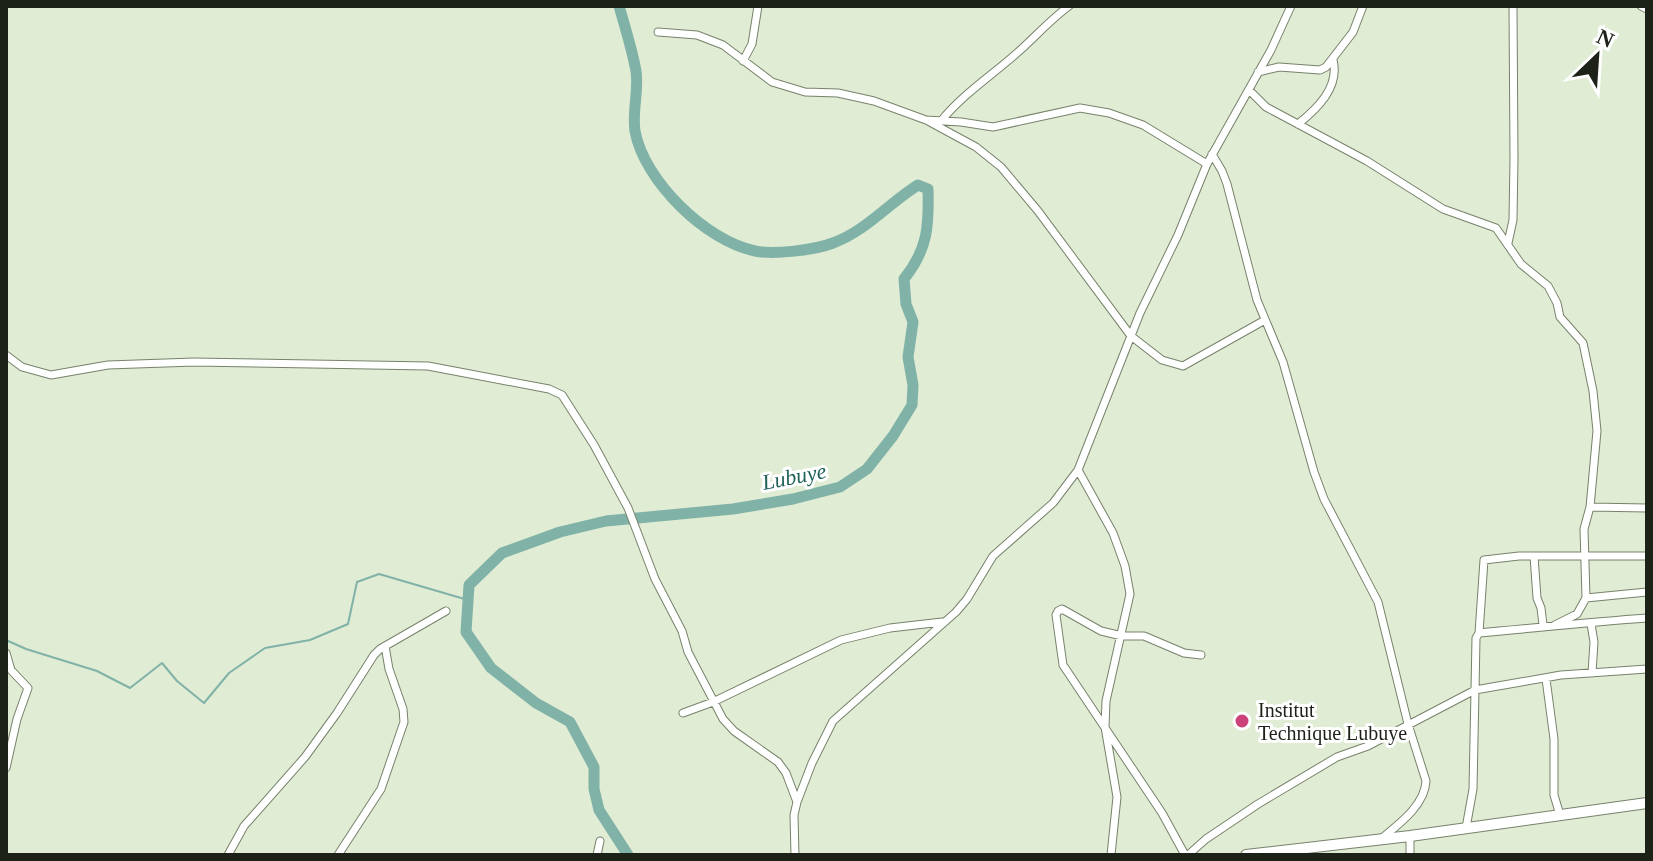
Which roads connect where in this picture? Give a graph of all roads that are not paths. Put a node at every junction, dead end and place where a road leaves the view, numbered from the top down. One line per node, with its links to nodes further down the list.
1 (758, 6): 10 (street)
2 (1069, 6): 14 (street)
3 (1291, 6): 11 (street)
4 (1363, 6): 9 (street)
5 (1513, 6): 18 (street)
6 (1641, 6): 7 (street)
7 (1647, 9)
8 (658, 32): 10 (street)
9 (1333, 60): 11 (street); 15 (street)
10 (743, 61): 13 (street)
11 (1258, 72): 12 (street)
12 (1249, 90): 15 (street); 16 (street)
13 (926, 120): 14 (street); 20 (street)
14 (941, 121): 17 (street)
15 (1298, 124): 18 (street)
16 (1212, 154): 17 (street); 19 (street)
17 (1207, 164): 20 (street)
18 (1508, 243): 23 (street)
19 (1265, 320): 20 (street); 47 (street)
20 (1131, 336): 22 (street)
21 (6, 355): 45 (street)
22 (1078, 470): 32 (street); 37 (street)
23 (1590, 507): 24 (street); 26 (street)
24 (1647, 508)
25 (1534, 556): 26 (street); 34 (street); 36 (street)
26 (1585, 556): 27 (street); 29 (street)
27 (1647, 556)
28 (1647, 592): 29 (street)
29 (1586, 598): 35 (street)
30 (446, 611): 38 (street)
31 (1647, 618): 33 (street)
32 (942, 622): 45 (street); 50 (street)
33 (1591, 624): 35 (street); 42 (street)
34 (1543, 625): 35 (street); 36 (street)
35 (1555, 625)
36 (1479, 633): 44 (street)
37 (1122, 636): 40 (street); 48 (street); 48 (street)
38 (385, 646): 57 (street); 58 (street)
39 (6, 653): 49 (street)
40 (1201, 655)
41 (1647, 669): 42 (street)
42 (1592, 673): 43 (street)
43 (1546, 679): 44 (street); 52 (street)
44 (1475, 690): 47 (street); 53 (street)
45 (713, 702): 46 (street); 50 (street)
46 (683, 713)
47 (1408, 724): 55 (street); 62 (street)
48 (1105, 727): 61 (street); 62 (street)
49 (6, 768)
50 (797, 802): 60 (street)
51 (1647, 803): 52 (street)
52 (1560, 815): 53 (street)
53 (1466, 828): 54 (street)
54 (1410, 836): 55 (street); 64 (street)
55 (1380, 839): 63 (street)
56 (600, 841): 59 (street)
57 (228, 855)
58 (338, 855)
59 (597, 855)
60 (795, 855)
61 (1111, 855)
62 (1186, 855)
63 (1246, 855)
64 (1410, 855)

